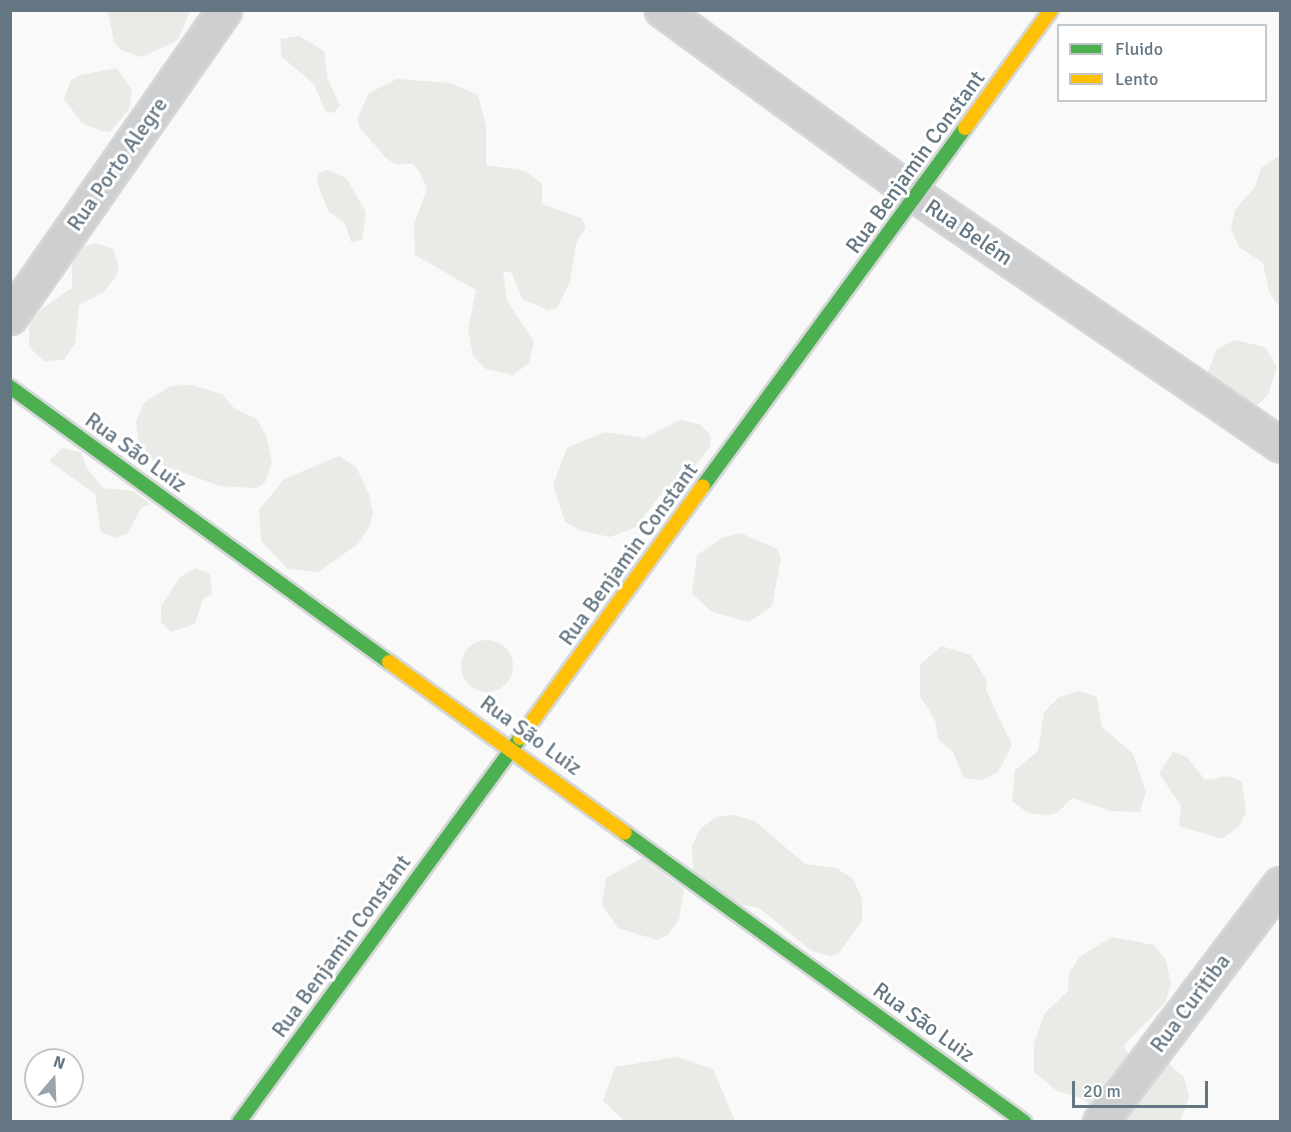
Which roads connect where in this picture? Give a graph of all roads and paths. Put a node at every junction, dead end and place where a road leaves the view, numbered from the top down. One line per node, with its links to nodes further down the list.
1 (224, 10): 5 (street, Rua Porto Alegre)
2 (662, 10): 4 (street, Rua Belém)
3 (1051, 10): 4 (street, Rua Benjamin Constant)
4 (916, 196): 7 (street, Rua Belém); 8 (street, Rua Benjamin Constant)
5 (10, 317)
6 (10, 387): 8 (street, Rua São Luiz)
7 (1281, 445)
8 (513, 748): 10 (street, Rua Benjamin Constant); 11 (street, Rua São Luiz)
9 (1281, 884): 12 (street, Rua Curitiba)
10 (239, 1122)
11 (1024, 1122)
12 (1100, 1122)

